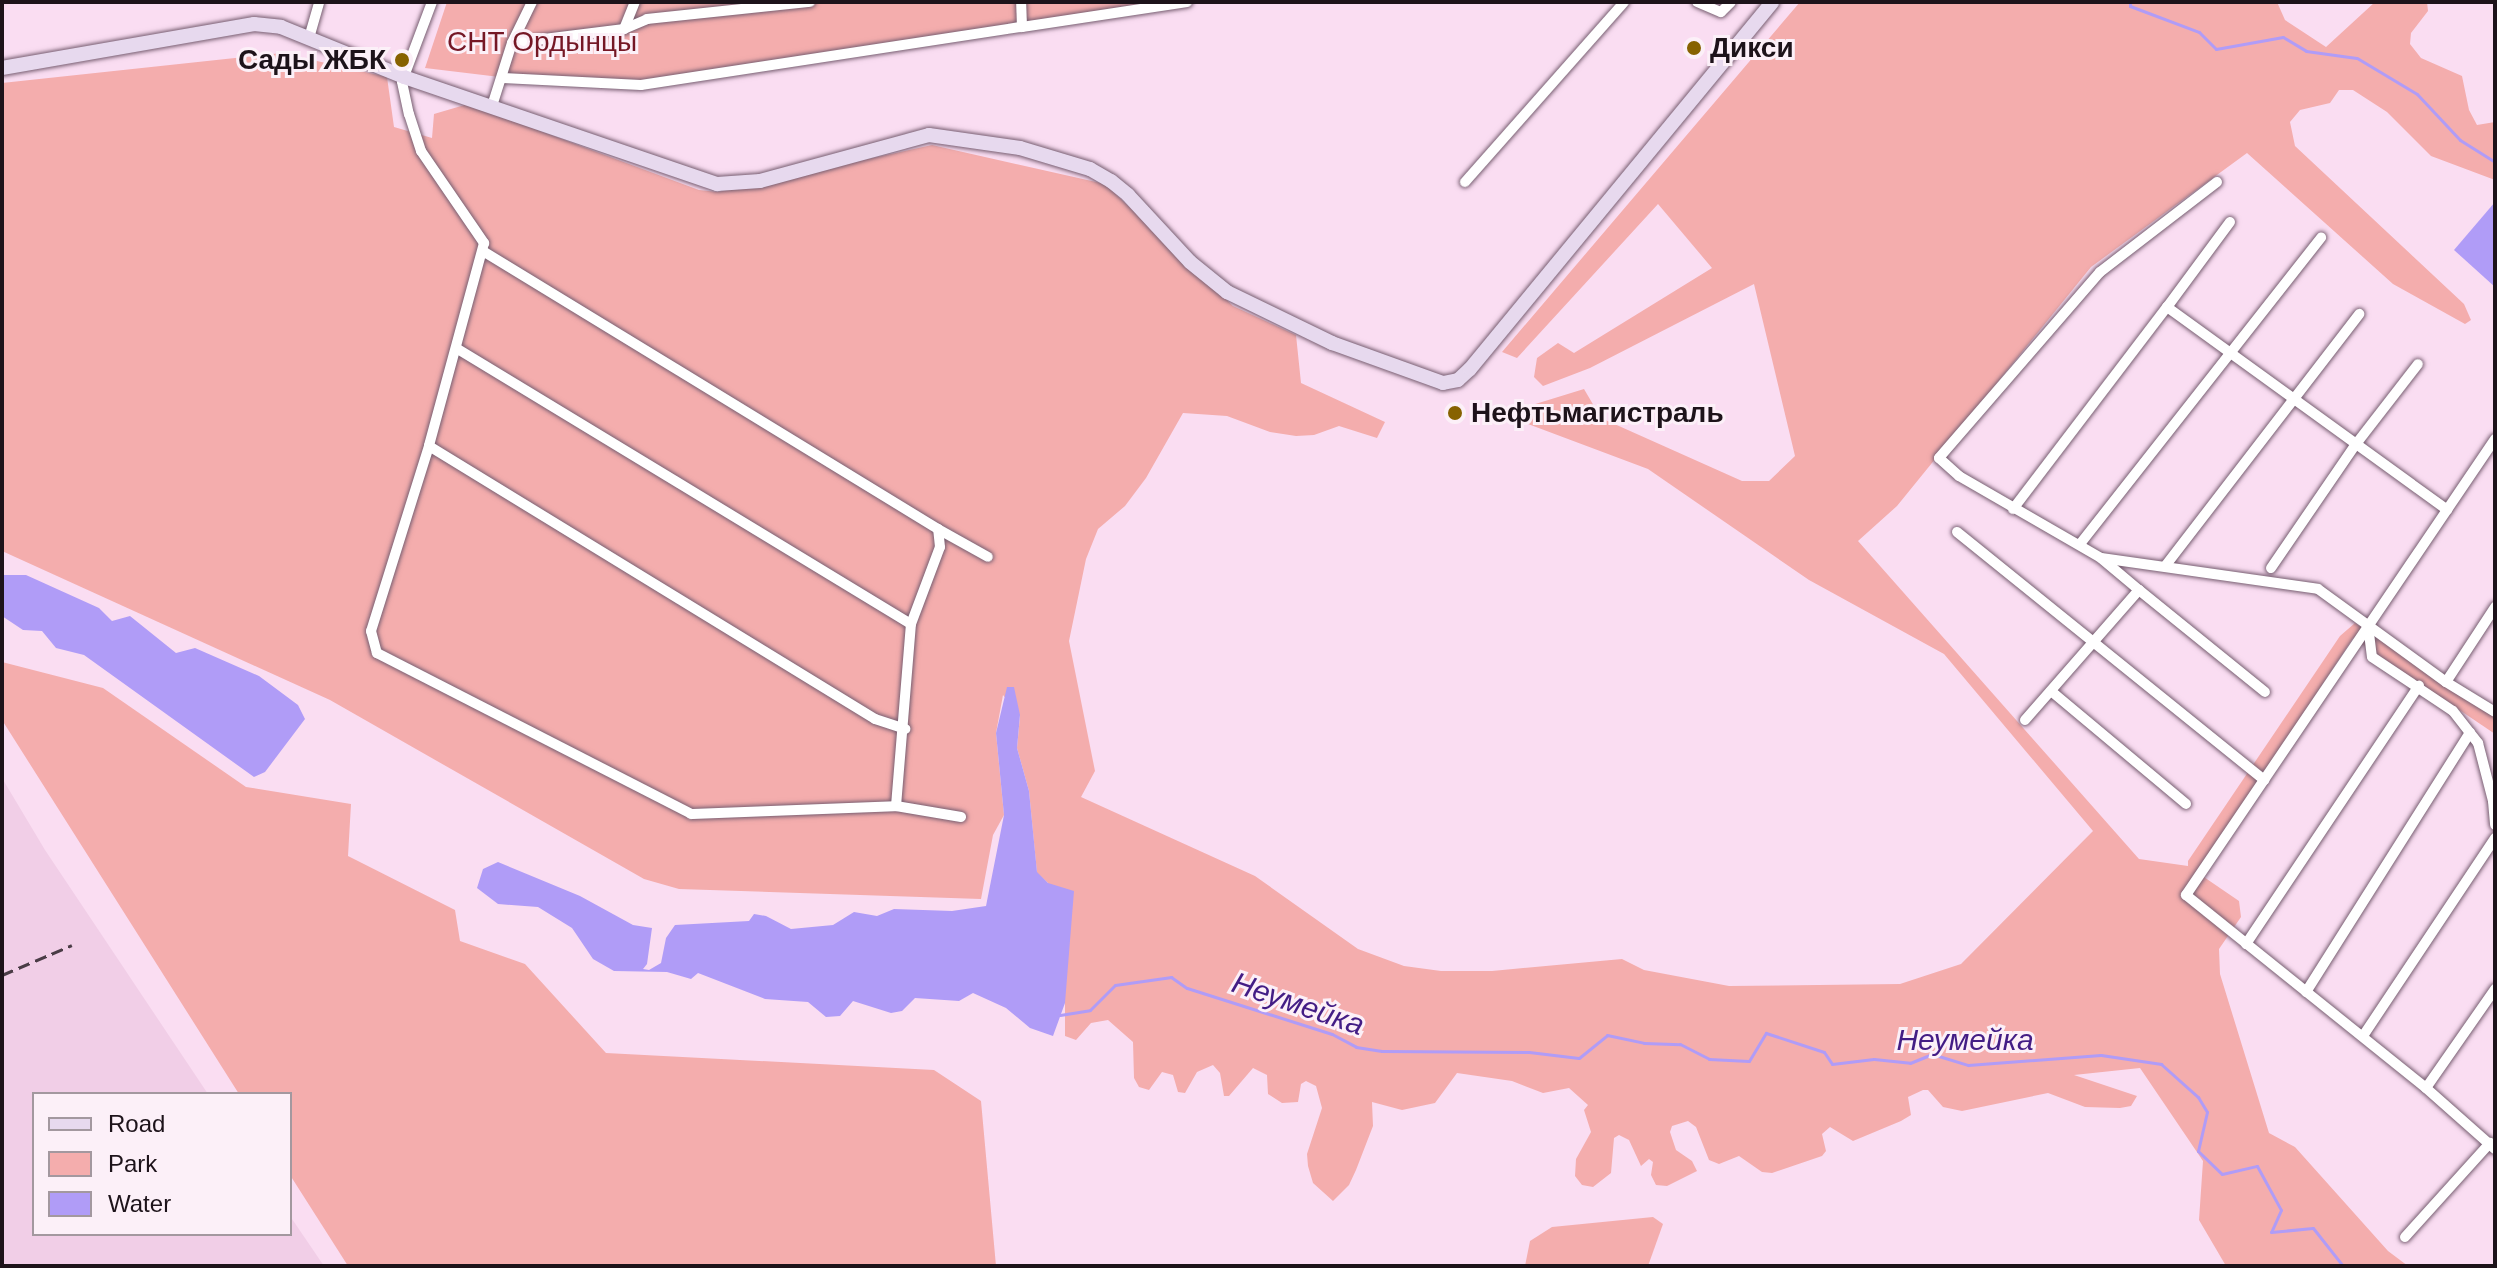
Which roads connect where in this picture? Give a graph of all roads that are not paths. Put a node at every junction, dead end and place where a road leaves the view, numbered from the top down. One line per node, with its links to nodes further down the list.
1 (319, 2): 16 (street)
2 (432, 2): 19 (street)
3 (532, 2): 17 (street)
4 (635, 2): 15 (street)
5 (810, 2): 12 (street)
6 (1021, 2): 14 (street)
7 (1187, 2): 13 (street)
8 (1624, 2): 22 (street)
9 (1697, 2): 10 (street)
10 (1731, 2)
11 (1772, 2): 21 (street)
12 (735, 5): 15 (street)
13 (1147, 5): 14 (street)
14 (1022, 27): 20 (street)
15 (624, 29): 17 (street)
16 (309, 38): 18 (street); 19 (street)
17 (512, 43): 20 (street)
18 (2, 68)
19 (404, 77): 21 (street); 26 (street)
20 (503, 78): 21 (street)
21 (492, 106)
22 (1465, 182)
23 (2217, 182): 36 (street)
24 (2230, 222): 27 (street)
25 (2321, 238): 30 (street)
26 (483, 251): 29 (street); 38 (street)
27 (2167, 307): 30 (street); 36 (street)
28 (2359, 314): 32 (street)
29 (456, 348): 35 (street); 47 (street)
30 (2230, 353): 32 (street); 40 (street)
31 (2418, 364): 34 (street)
32 (2293, 398): 34 (street); 43 (street)
33 (2495, 439): 37 (street)
34 (2356, 444): 37 (street); 44 (street)
35 (429, 446): 56 (street); 60 (street)
36 (2013, 509): 40 (street)
37 (2447, 510): 48 (street)
38 (938, 529): 41 (street); 47 (street)
39 (1957, 532): 49 (street)
40 (2080, 544): 42 (street)
41 (988, 557)
42 (2101, 558): 43 (street); 45 (street)
43 (2166, 565): 48 (street)
44 (2271, 568)
45 (2139, 590): 49 (street); 53 (street)
46 (2495, 607): 50 (street)
47 (911, 624): 56 (street)
48 (2368, 625): 50 (street); 51 (street); 58 (street)
49 (2093, 646): 52 (street); 58 (street)
50 (2446, 682): 54 (street)
51 (2419, 686): 57 (street); 64 (street)
52 (2051, 691): 55 (street); 59 (street)
53 (2265, 692)
54 (2495, 712)
55 (2025, 720)
56 (905, 729): 60 (street)
57 (2470, 733): 62 (street); 66 (street)
58 (2264, 780): 64 (street)
59 (2186, 804)
60 (896, 806): 61 (street)
61 (961, 817)
62 (2495, 825)
63 (2495, 838): 67 (street)
64 (2246, 944): 66 (street)
65 (2495, 989): 68 (street)
66 (2306, 992): 67 (street)
67 (2363, 1036): 68 (street)
68 (2426, 1088): 69 (street)
69 (2492, 1146): 70 (street)
70 (2405, 1237)

